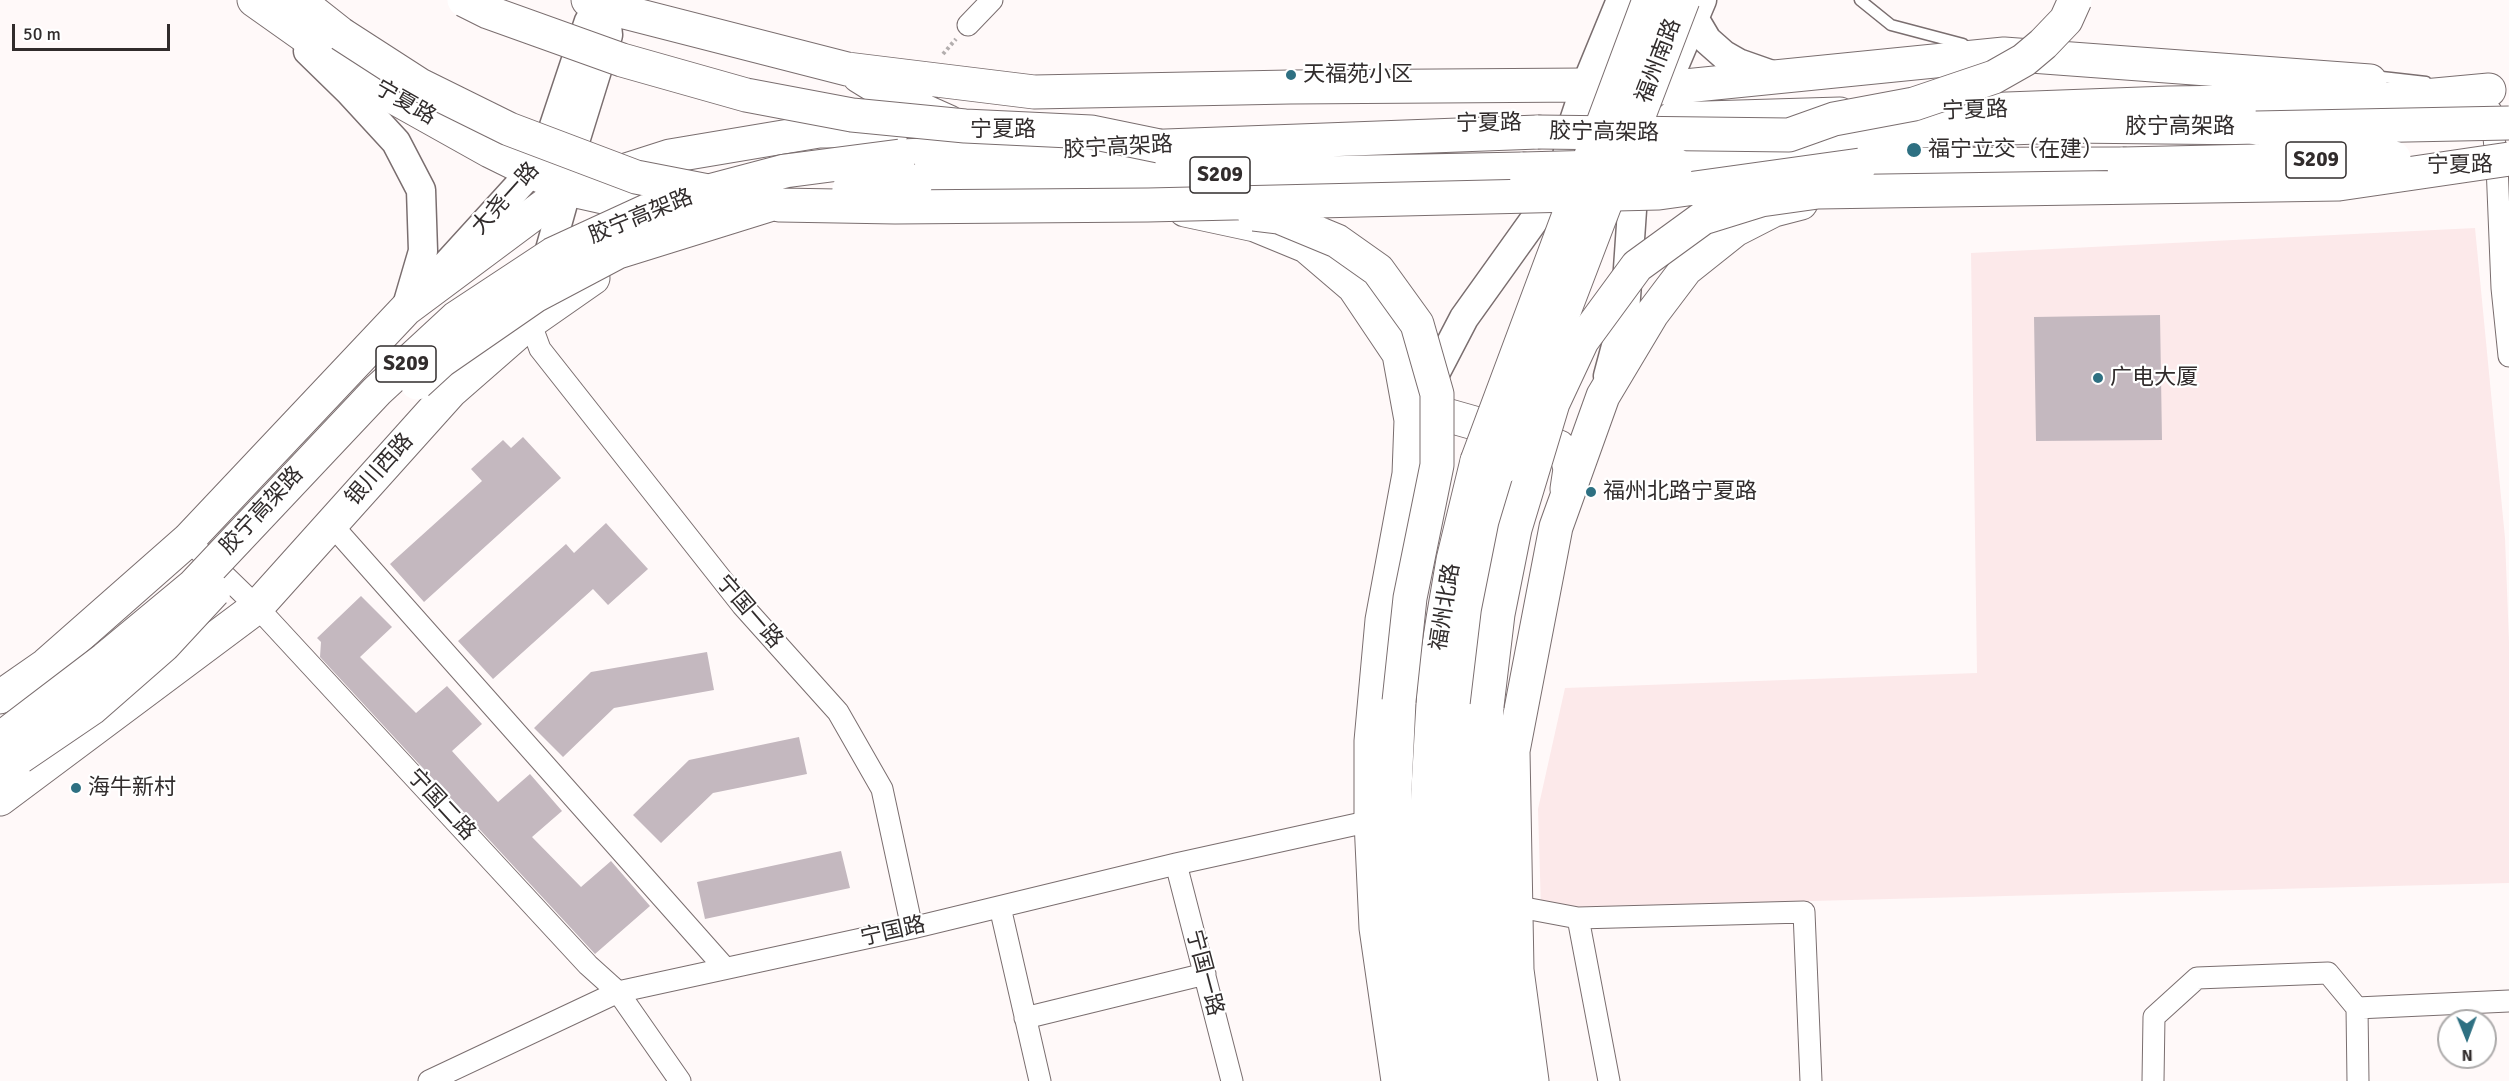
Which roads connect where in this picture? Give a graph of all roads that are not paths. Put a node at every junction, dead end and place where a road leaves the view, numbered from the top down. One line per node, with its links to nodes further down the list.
1 (298, 0): 33 (main road, bridge)
2 (464, 0): 24 (main road, bridge)
3 (992, 0): 11 (street)
4 (1622, 0): 16 (main road)
5 (1648, 0): 25 (main road, 福州南路, bridge)
6 (1860, 0): 12 (lane)
7 (2075, 0): 23 (main road, bridge)
8 (256, 2): 29 (main road, 宁夏路); 38 (main road)
9 (602, 2): 14 (main road, 宁夏路); 29 (main road, 大尧一路); 32 (main road, 大尧一路)
10 (1693, 6): 15 (main road); 17 (main road); 28 (main road, 福州南路, bridge)
11 (968, 25)
12 (2160, 54)
13 (2241, 60): 18 (lane)
14 (847, 69): 16 (main road, 宁夏路); 22 (main road)
15 (1778, 76): 17 (main road, 宁夏路); 18 (main road, 宁夏路)
16 (1586, 85): 17 (main road, 宁夏路); 20 (main road)
17 (1665, 88): 19 (main road)
18 (2499, 90): 19 (main road, 宁夏路); 26 (street)
19 (1654, 119): 20 (main road, 宁夏路); 28 (main road)
20 (1574, 122): 22 (main road, 宁夏路); 31 (main road)
21 (2509, 123): 23 (main road, 胶宁高架路 / S209, bridge)
22 (967, 130): 32 (main road, 宁夏路)
23 (1789, 135): 24 (main road, 胶宁高架路 / S209, bridge)
24 (1159, 146): 49 (main road, 胶宁高架路 / S209, bridge)
25 (1590, 153): 43 (main road, 福州北路, bridge)
26 (2506, 161): 27 (main road, 胶宁高架路 / S209, bridge); 30 (main road, 宁夏路); 37 (street); 71 (main road, bridge)
27 (1860, 165): 33 (main road, 胶宁高架路, bridge); 49 (main road, 胶宁高架路 / S209, bridge)
28 (1629, 168): 30 (main road); 31 (main road); 41 (main road); 43 (main road, 福州北路, bridge)
29 (532, 172): 32 (main road, 宁夏路); 38 (main road, 大尧一路)
30 (1908, 175): 41 (main road)
31 (1562, 181): 33 (main road); 42 (main road)
32 (567, 189): 34 (main road, 宁夏路); 38 (main road); 39 (main road, 大尧一路)
33 (1141, 198): 34 (main road, 宁夏路); 35 (main road); 36 (main road); 68 (main road, bridge)
34 (799, 213): 36 (main road, 宁夏路); 39 (main road, 银川西路)
35 (1194, 213): 36 (main road, 宁夏路); 42 (main road)
36 (1069, 215)
37 (2506, 287): 40 (street)
38 (406, 309): 46 (main road)
39 (530, 322): 45 (main road, 银川西路); 56 (street, 宁国一路)
40 (2509, 356)
41 (1603, 396): 44 (main road)
42 (1412, 420): 44 (main road); 51 (main road)
43 (1491, 464): 69 (main road, 福州北路); 70 (main road, 福州北路)
44 (1564, 504): 53 (main road)
45 (332, 524): 47 (main road, 银川西路); 57 (street)
46 (188, 540): 47 (street, 宁国二路); 48 (main road)
47 (257, 607): 50 (main road, 银川西路); 59 (street, 宁国二路)
48 (0, 697)
49 (6, 750)
50 (0, 799)
51 (1371, 821): 52 (street, 宁国路); 67 (main road)
52 (1176, 864): 54 (street, 宁国路); 58 (street, 宁国一路)
53 (1514, 906): 55 (street); 72 (main road)
54 (1000, 907): 56 (street, 宁国路); 62 (street)
55 (1578, 918): 73 (street); 74 (street)
56 (912, 928): 57 (street, 宁国路)
57 (724, 968): 59 (street, 宁国路)
58 (1204, 974): 62 (street); 66 (street, 宁国一路)
59 (618, 992): 63 (street, 宁国路); 64 (street, 宁国二路)
60 (2509, 1001): 61 (street)
61 (2357, 1008): 75 (street); 76 (street)
62 (1025, 1018): 65 (street)
63 (429, 1081)
64 (680, 1081)
65 (1040, 1081)
66 (1232, 1081)
67 (1398, 1081)
68 (1425, 1081)
69 (1455, 1081)
70 (1485, 1081)
71 (1509, 1081)
72 (1532, 1081)
73 (1609, 1081)
74 (1811, 1081)
75 (2153, 1081)
76 (2358, 1081)

